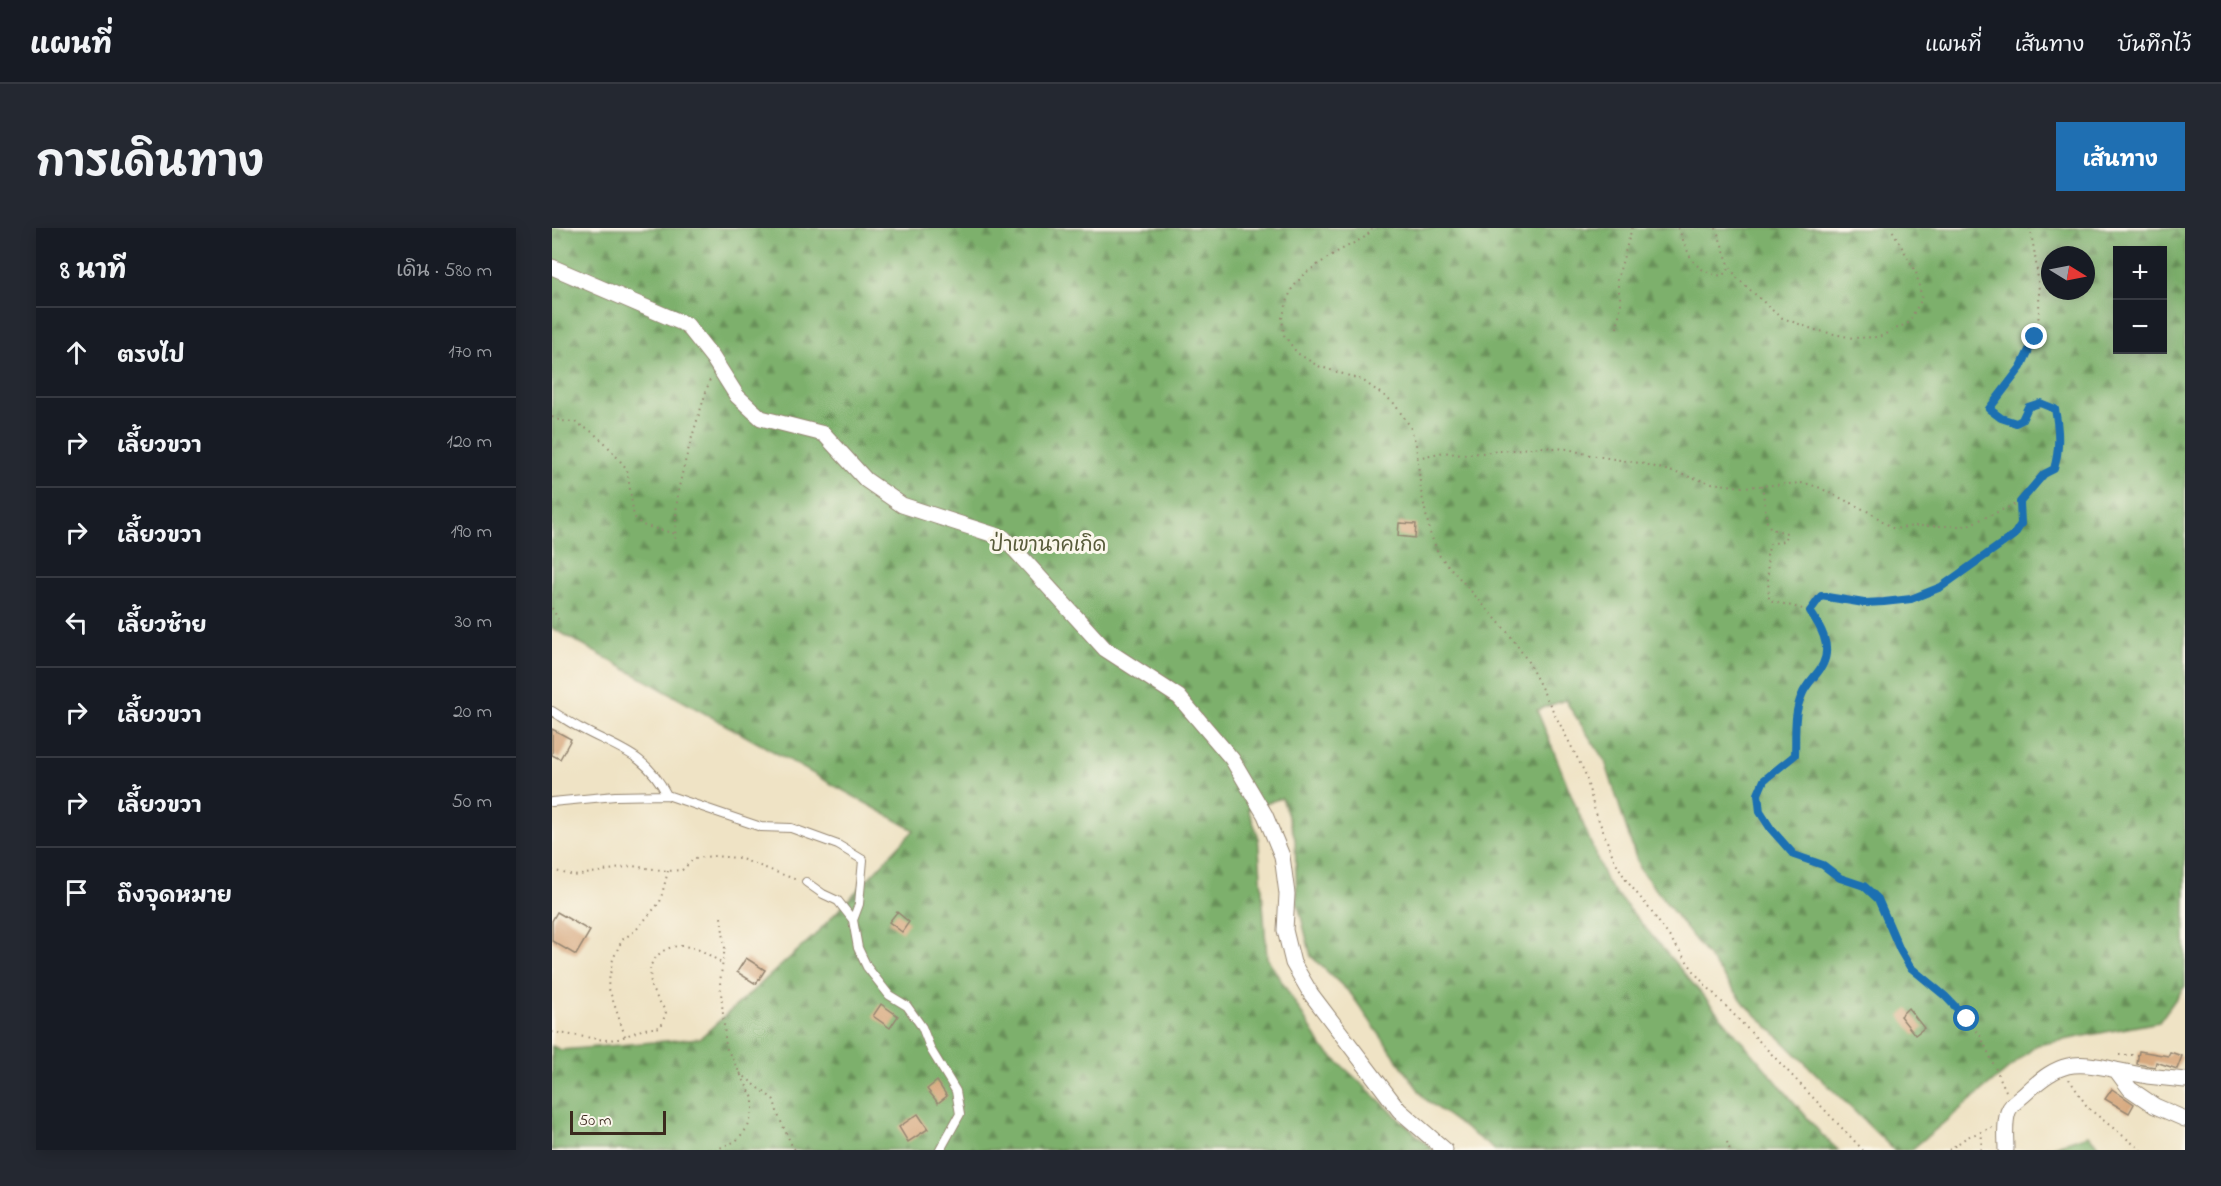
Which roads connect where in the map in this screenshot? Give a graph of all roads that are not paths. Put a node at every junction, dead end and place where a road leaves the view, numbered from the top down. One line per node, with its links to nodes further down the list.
1 (552, 267): 11 (street)
2 (552, 711): 3 (lane)
3 (667, 795): 4 (lane); 6 (lane)
4 (552, 802)
5 (806, 882): 6 (lane)
6 (853, 920): 10 (lane)
7 (2116, 1070): 8 (street); 9 (street); 12 (street)
8 (2185, 1080)
9 (2185, 1119)
10 (940, 1150)
11 (1445, 1150)
12 (2006, 1150)

